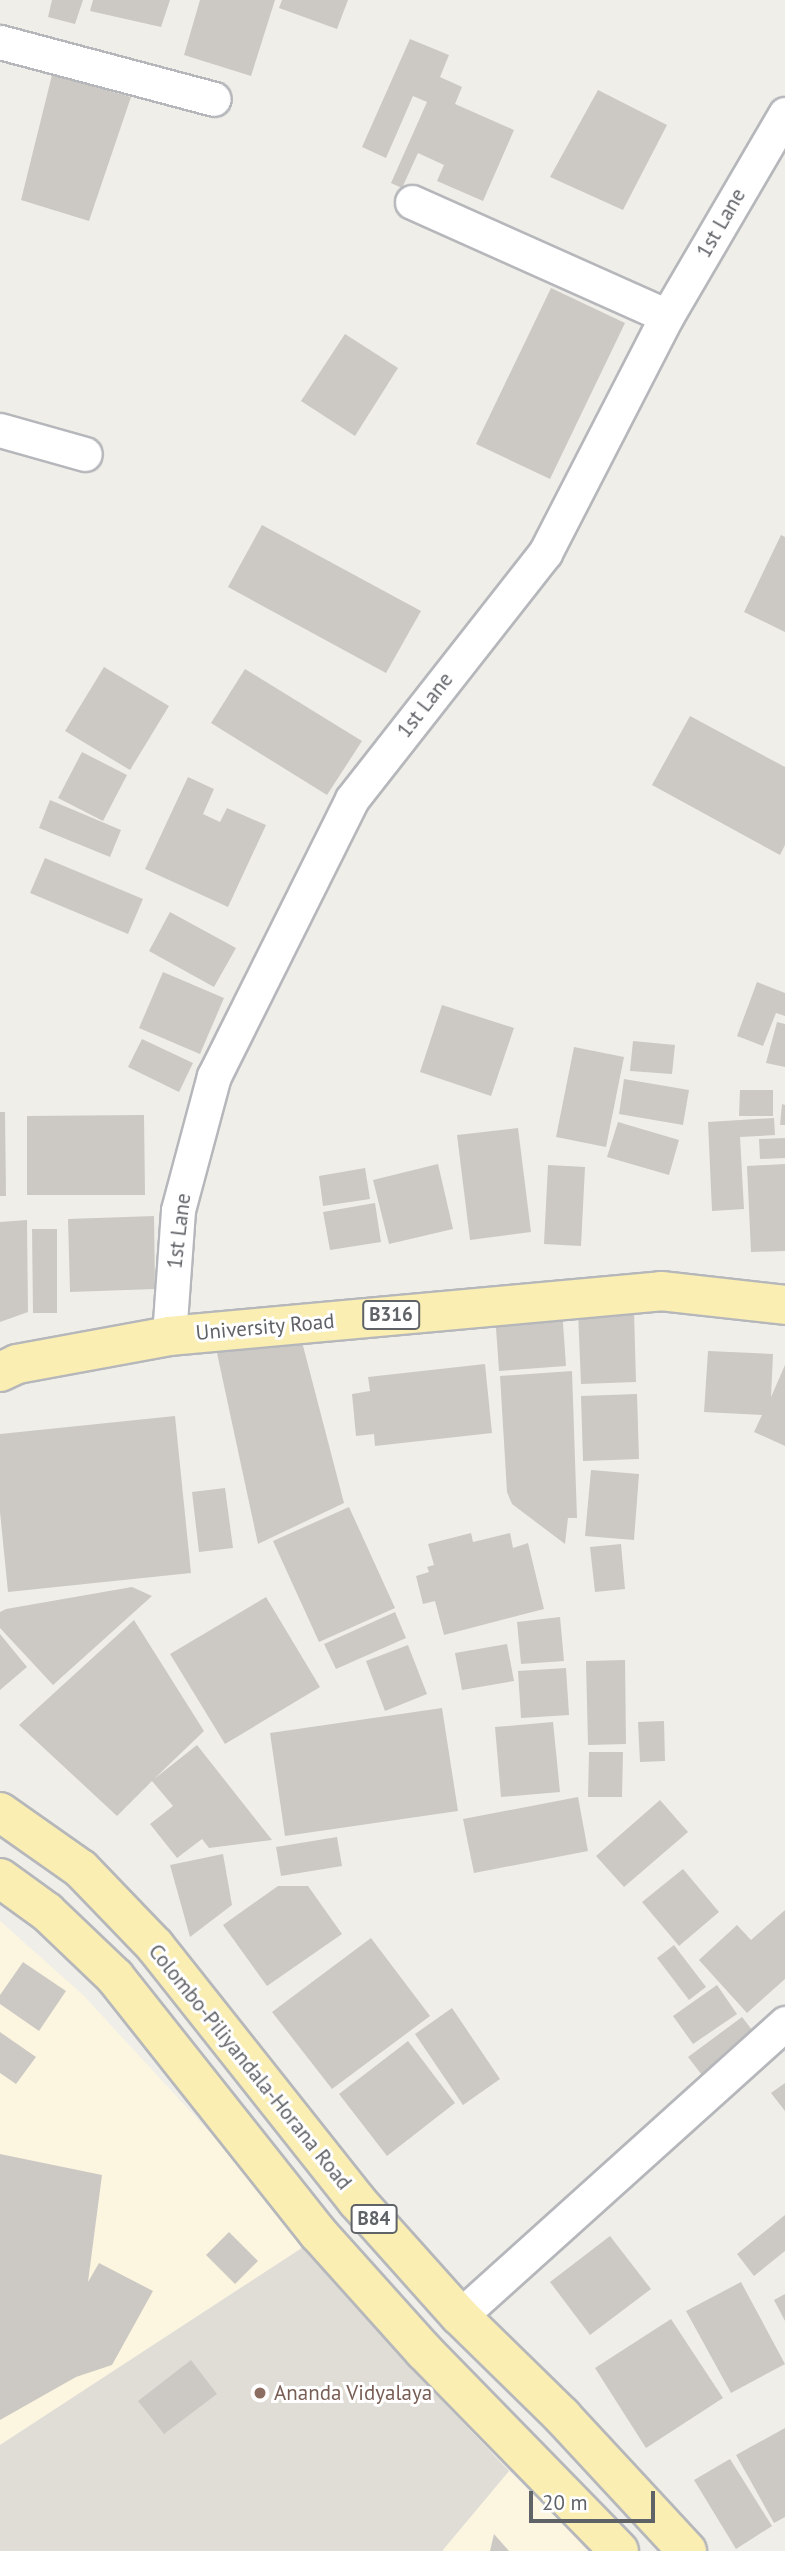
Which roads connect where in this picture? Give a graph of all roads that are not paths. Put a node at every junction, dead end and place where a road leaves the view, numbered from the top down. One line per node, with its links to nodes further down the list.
1 (0, 42): 2 (street)
2 (214, 99)
3 (785, 114): 5 (street, 1st Lane)
4 (412, 202): 5 (street)
5 (667, 316): 9 (street, 1st Lane)
6 (0, 430): 7 (street)
7 (85, 454)
8 (785, 1305): 9 (main road, University Road / B316)
9 (169, 1336): 10 (main road, University Road / B316)
10 (0, 1372)
11 (0, 1812): 14 (main road, Colombo-Piliyandala-Horana Road / B84)
12 (0, 1878): 16 (main road, B84)
13 (785, 2023): 14 (street)
14 (460, 2316): 15 (main road, Colombo-Piliyandala-Horana Road / B84)
15 (615, 2472): 16 (main road); 18 (main road, Colombo-Piliyandala-Horana Road / B84)
16 (578, 2506): 17 (main road, B84)
17 (619, 2551)
18 (687, 2551)

